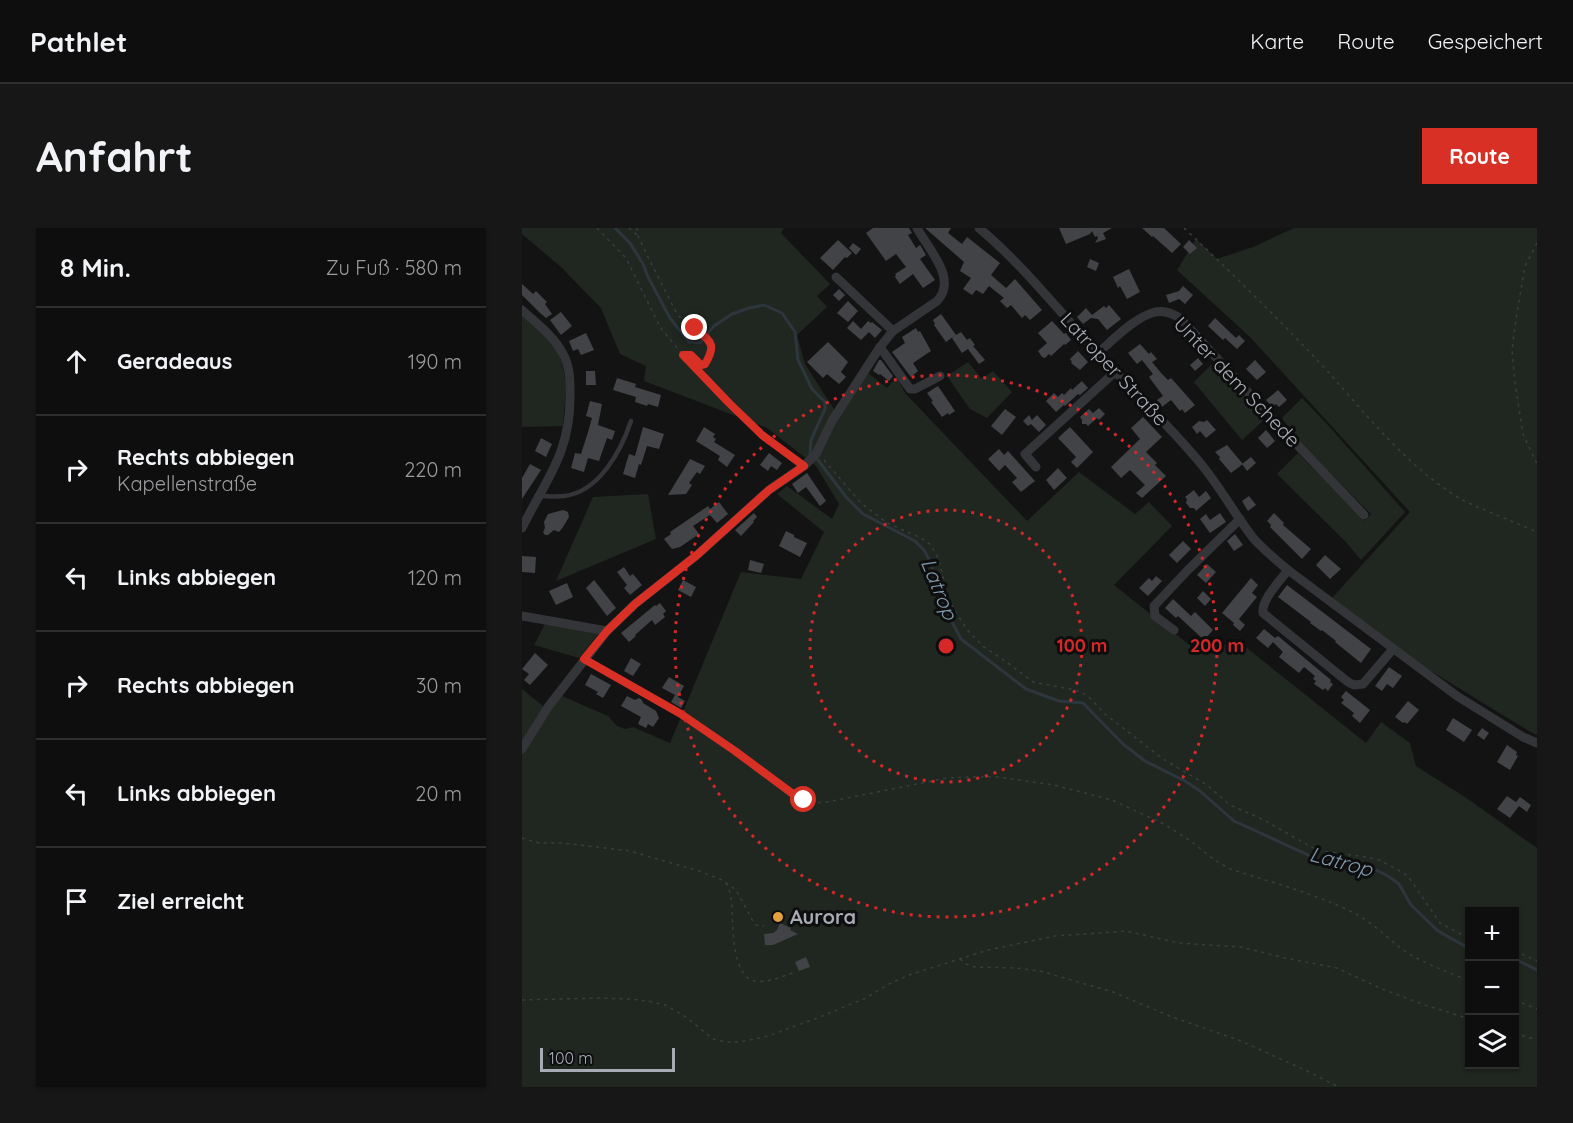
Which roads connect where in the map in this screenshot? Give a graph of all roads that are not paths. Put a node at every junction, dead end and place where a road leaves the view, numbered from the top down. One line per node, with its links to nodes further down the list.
1 (917, 228): 5 (street)
2 (978, 228): 7 (street, Latroper Straße)
3 (836, 277): 5 (street)
4 (522, 310): 12 (street)
5 (893, 331): 6 (street)
6 (880, 347): 9 (street); 20 (street)
7 (1098, 353): 8 (street, Latroper Straße); 13 (street, Unter dem Schede)
8 (1115, 372): 11 (street); 15 (street, Latroper Straße)
9 (940, 376)
10 (631, 421): 12 (lane)
11 (1036, 467)
12 (540, 496): 14 (street)
13 (1364, 515)
14 (525, 517): 16 (street)
15 (1240, 519): 17 (street, Latroper Straße); 19 (street)
16 (522, 528)
17 (1288, 570): 21 (street, Latroper Straße); 21 (street)
18 (522, 616): 20 (street)
19 (1174, 630)
20 (607, 631): 22 (street)
21 (1393, 649): 24 (street, Latroper Straße)
22 (584, 659): 23 (lane); 25 (street)
23 (681, 714)
24 (1537, 743)
25 (522, 749)

